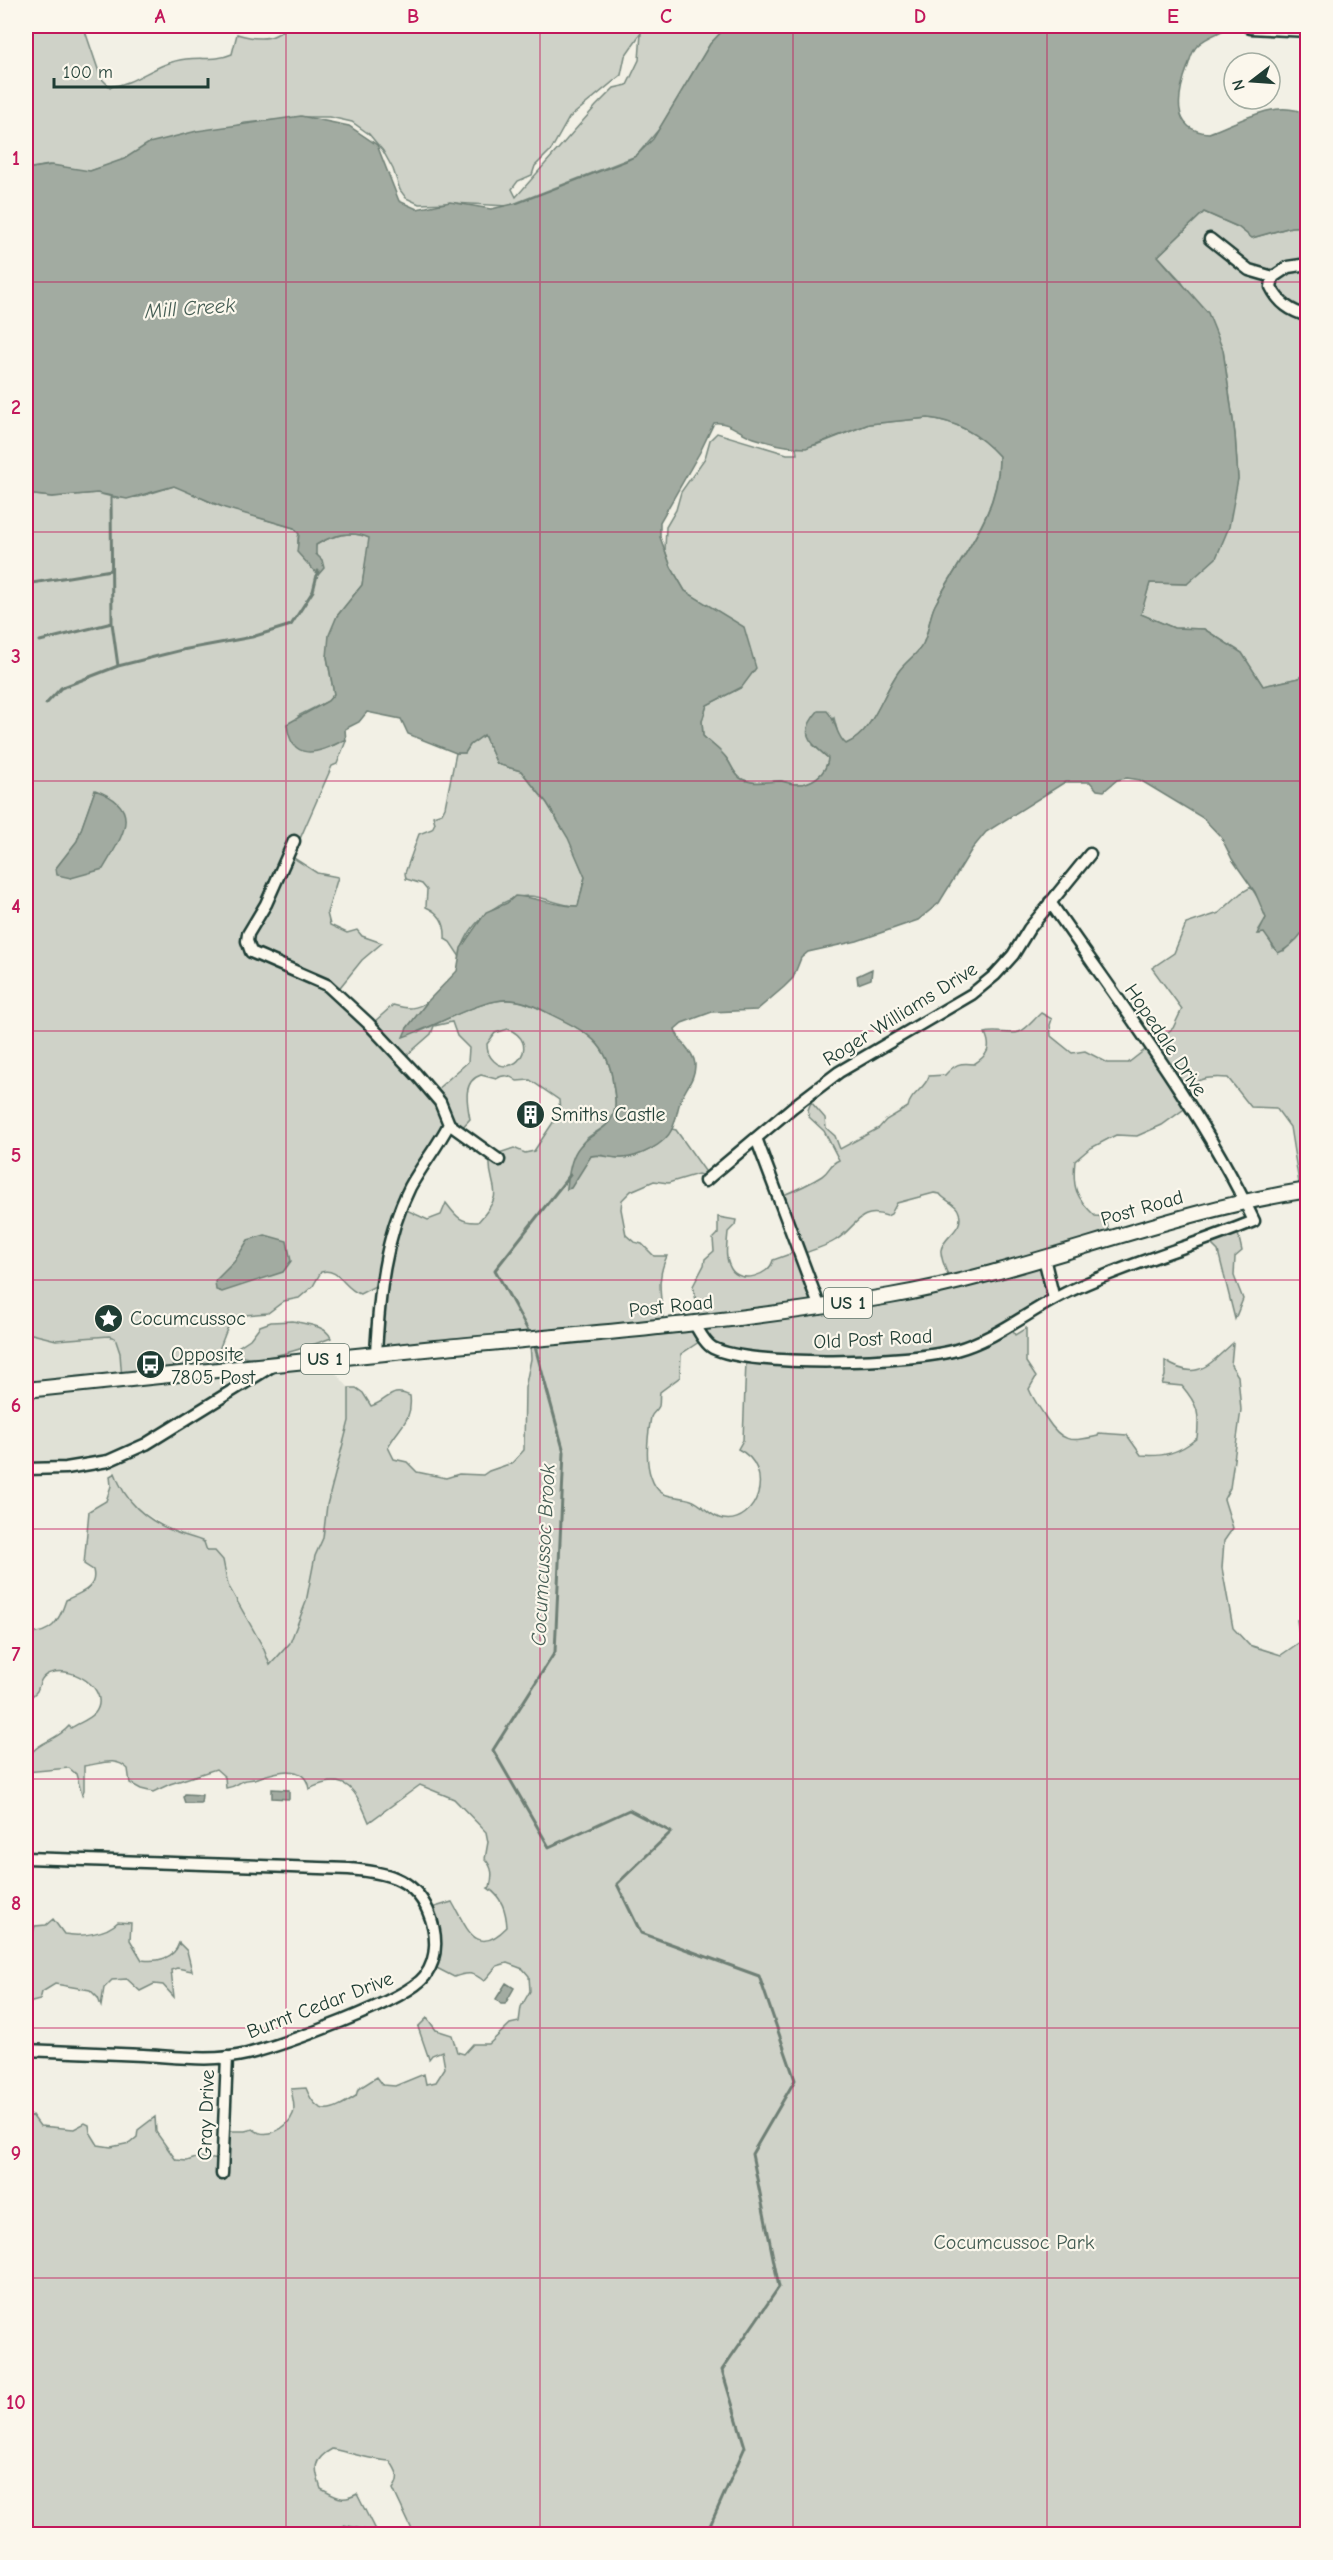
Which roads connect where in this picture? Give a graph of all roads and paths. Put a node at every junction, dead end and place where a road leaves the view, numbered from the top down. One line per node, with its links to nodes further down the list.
1 (1250, 28): 2 (street)
2 (1308, 31)
3 (1210, 239): 5 (street)
4 (1308, 264): 5 (street)
5 (1273, 277): 6 (street)
6 (1308, 316)
7 (294, 841): 10 (street)
8 (1090, 854): 9 (street, Roger Williams Drive)
9 (1050, 902): 11 (street, Roger Williams Drive); 15 (street, Hopedale Drive)
10 (449, 1124): 12 (street); 20 (street)
11 (756, 1138): 13 (street, Roger Williams Drive); 18 (street)
12 (499, 1160)
13 (705, 1181)
14 (1308, 1190): 15 (main road, Post Road / US 1)
15 (1245, 1201): 16 (main road, Post Road / US 1); 17 (street, Old Post Road)
16 (1044, 1258): 17 (street); 18 (main road, Post Road / US 1)
17 (1054, 1299): 19 (street, Old Post Road)
18 (820, 1308): 19 (main road, Post Road / US 1)
19 (694, 1323): 20 (main road, Post Road / US 1)
20 (376, 1354): 21 (main road, Post Road / US 1)
21 (273, 1364): 22 (main road, Post Road / US 1); 23 (street)
22 (26, 1390)
23 (26, 1468)
24 (26, 1858): 26 (street, Burnt Cedar Drive)
25 (26, 2050): 26 (street, Burnt Cedar Drive)
26 (227, 2057): 27 (street, Gray Drive)
27 (222, 2174)

